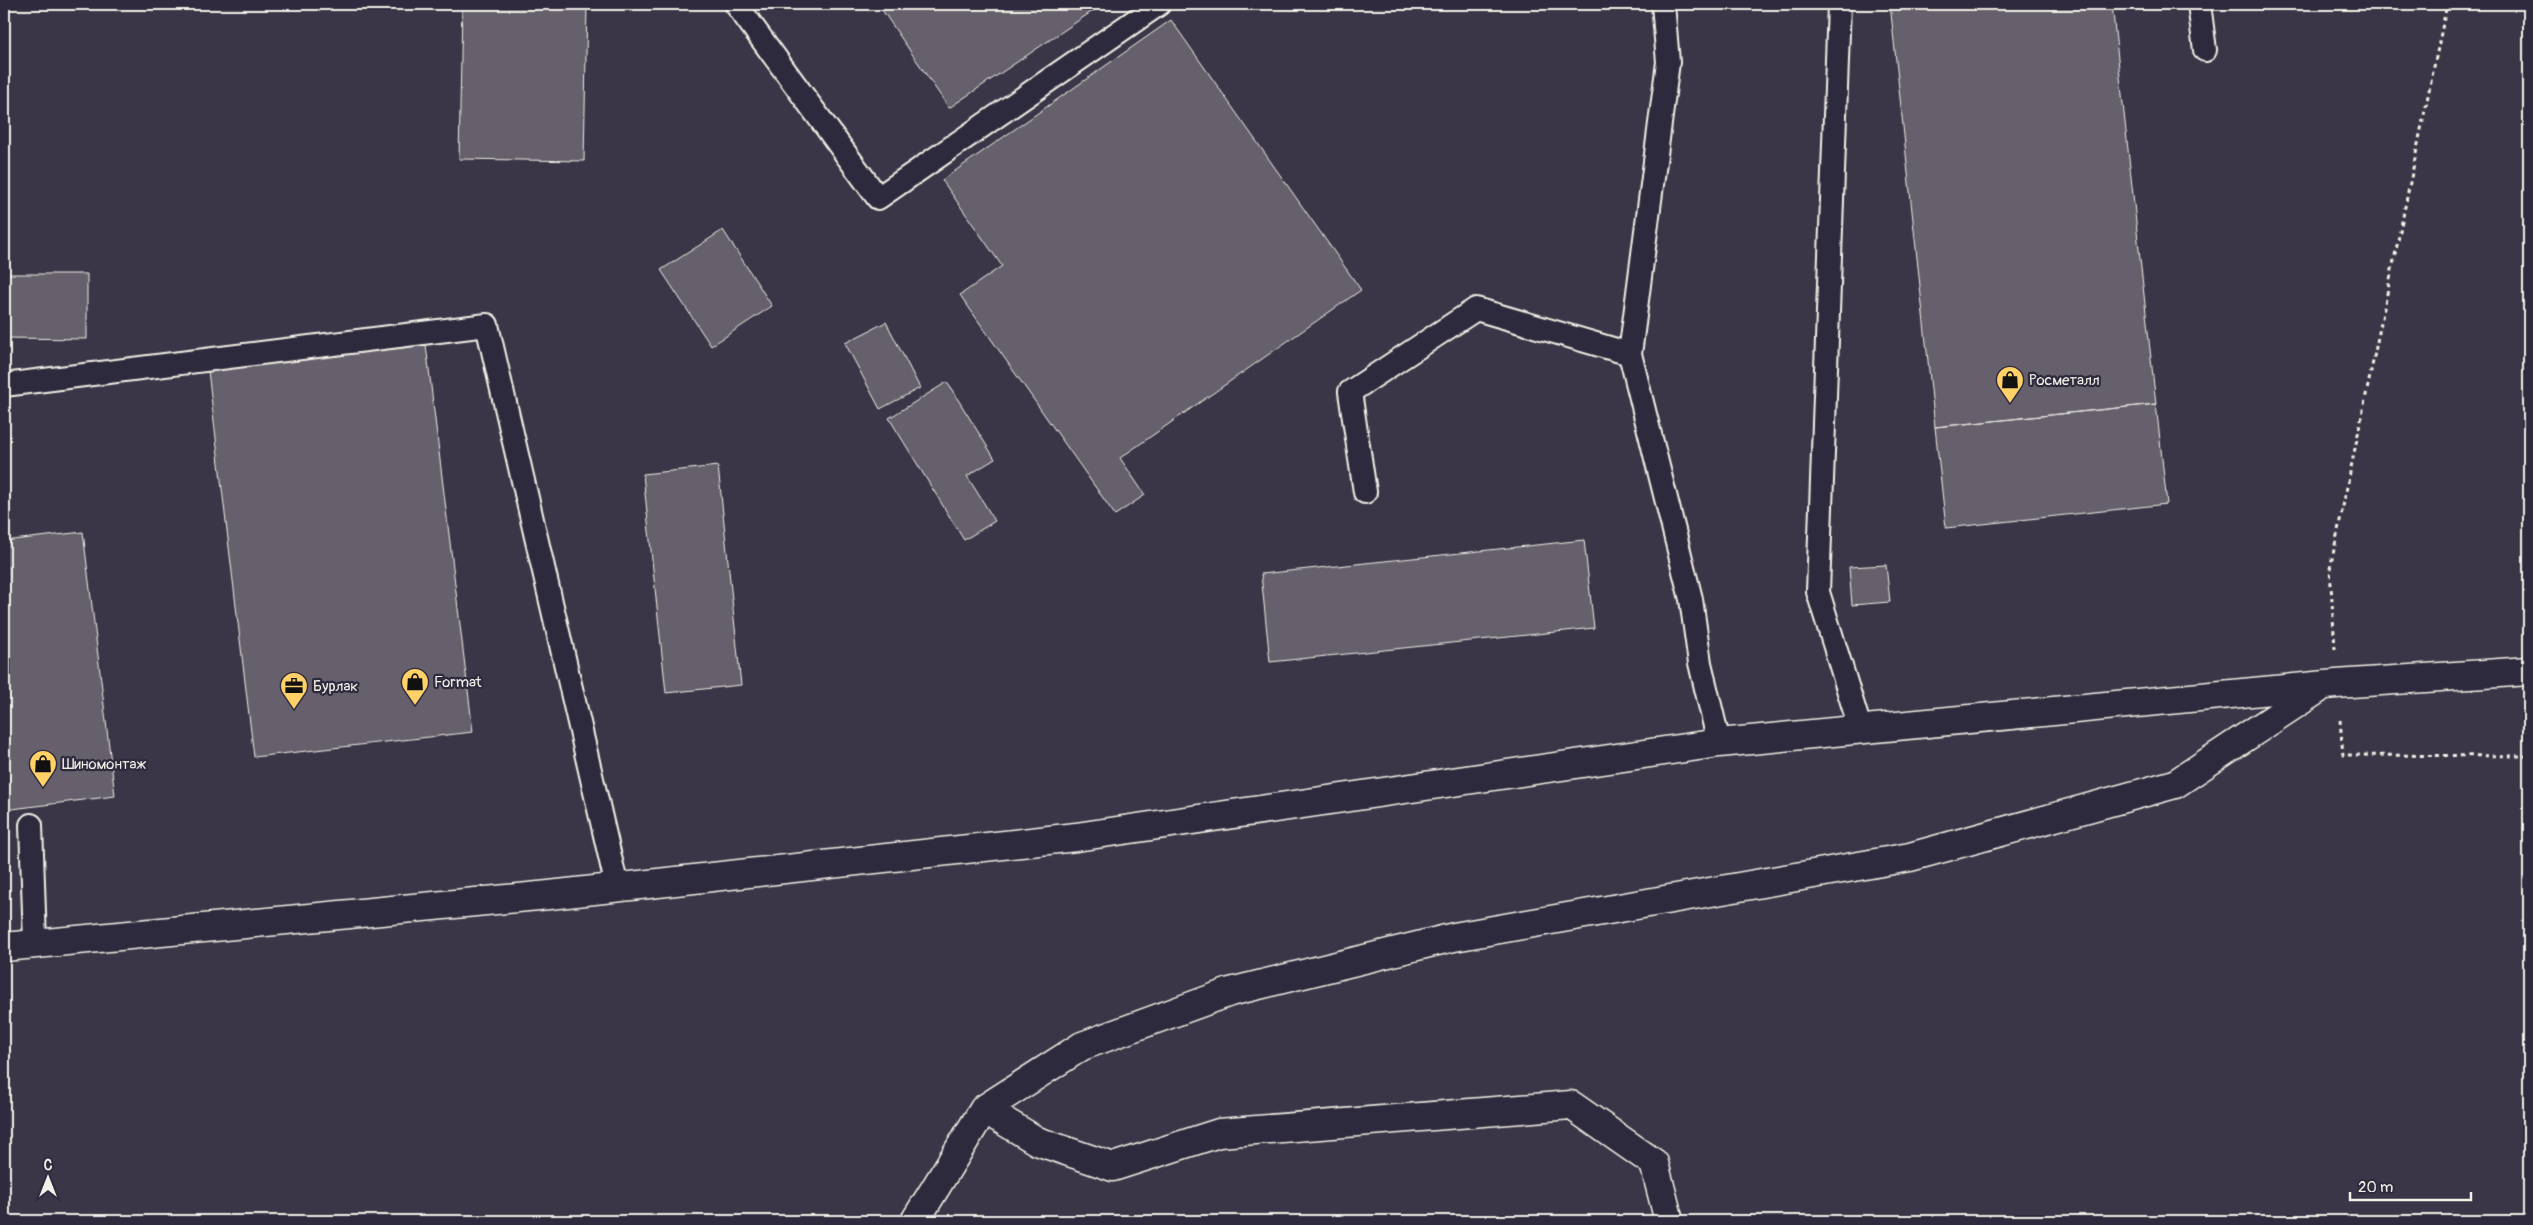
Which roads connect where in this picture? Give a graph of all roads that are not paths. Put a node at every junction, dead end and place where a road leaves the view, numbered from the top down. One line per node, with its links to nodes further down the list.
1 (736, 4): 2 (lane)
2 (1159, 4)
3 (1662, 4): 7 (lane)
4 (1839, 4): 12 (lane)
5 (2199, 4): 6 (lane)
6 (2205, 50)
7 (1630, 354): 9 (lane); 13 (lane)
8 (4, 385): 15 (lane)
9 (1364, 492)
10 (2529, 671): 11 (street)
11 (2321, 687): 12 (street); 18 (street)
12 (1860, 728): 13 (street)
13 (1719, 743): 15 (street)
14 (31, 825): 16 (lane)
15 (617, 888): 16 (street)
16 (35, 942): 17 (street)
17 (4, 947)
18 (984, 1109): 19 (street); 20 (street)
19 (916, 1221)
20 (1669, 1221)

